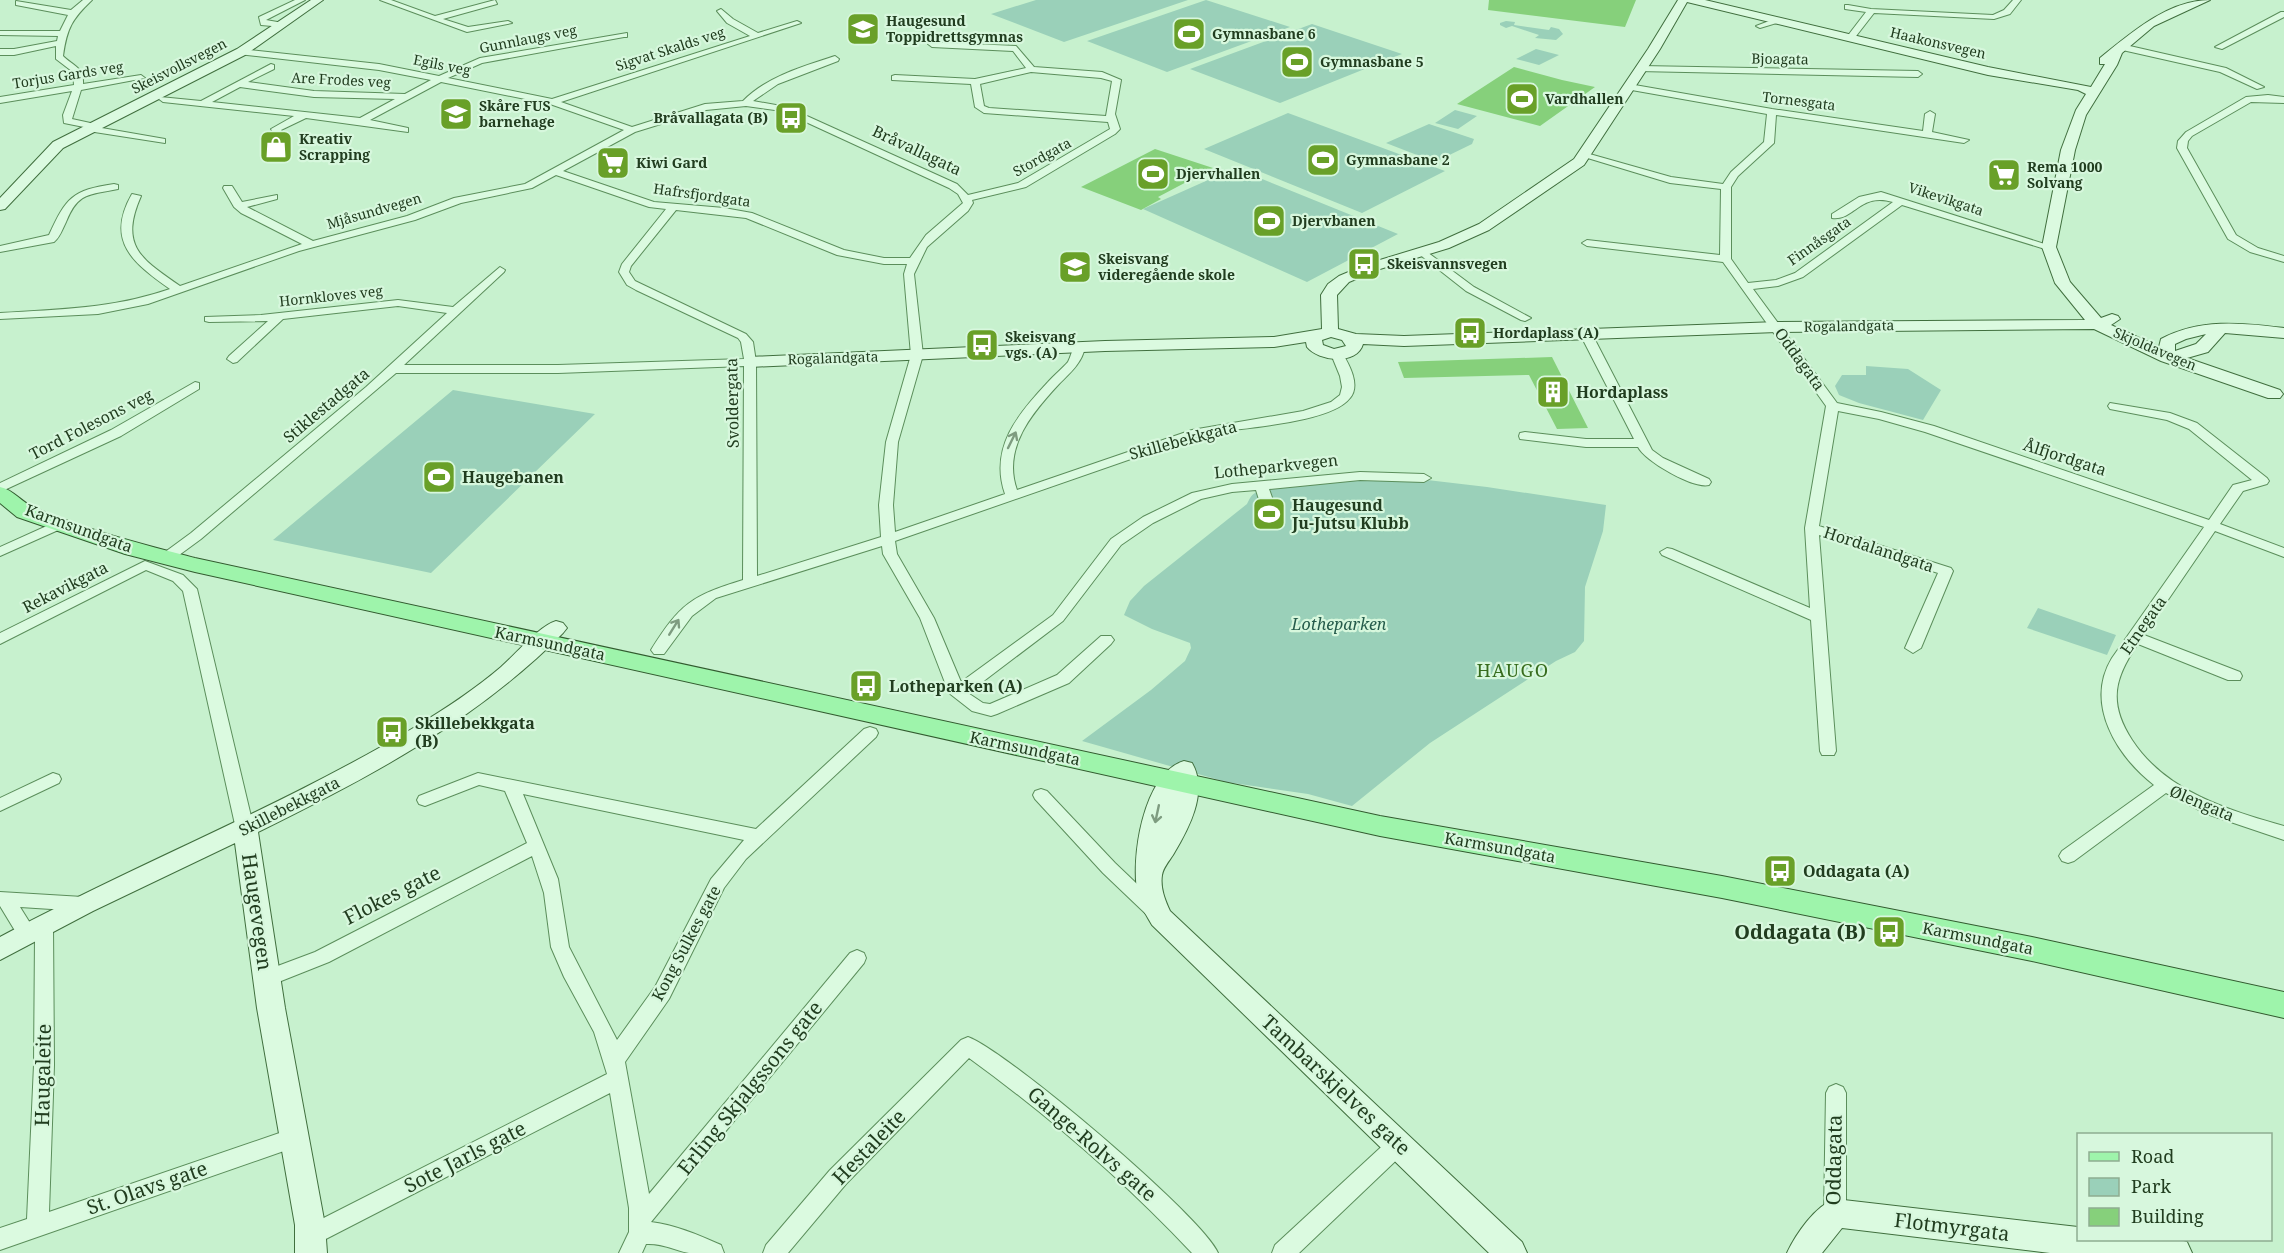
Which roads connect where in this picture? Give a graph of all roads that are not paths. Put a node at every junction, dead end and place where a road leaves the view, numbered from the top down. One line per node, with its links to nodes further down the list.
1 (88, 0): 14 (street)
2 (301, 0): 20 (street)
3 (318, 0): 20 (street, Skeisvollsvegen)
4 (384, 0): 16 (street)
5 (1683, 0): 37 (street)
6 (1691, 0): 17 (street, Haakonsvegen)
7 (2017, 0): 13 (street)
8 (2205, 0): 29 (street)
9 (494, 2): 16 (street)
10 (19, 3): 14 (street)
11 (1848, 7): 13 (street)
12 (721, 11): 24 (street)
13 (1870, 11): 26 (street)
14 (72, 12): 25 (street)
15 (2284, 14): 28 (street)
16 (436, 18): 18 (street)
17 (1777, 20): 21 (street); 26 (street, Haakonsvegen)
18 (508, 23)
19 (796, 23): 24 (street, Sigvat Skalds veg)
20 (280, 25): 32 (street, Skeisvollsvegen)
21 (1760, 26)
22 (0, 33): 25 (street)
23 (624, 35): 41 (street, Gunnlaugs veg)
24 (755, 35): 52 (street, Sigvat Skalds veg)
25 (63, 38): 31 (street); 44 (street)
26 (1850, 38): 47 (street, Haakonsvegen)
27 (932, 44): 36 (street)
28 (2219, 47)
29 (2118, 50): 46 (street); 47 (street)
30 (0, 52): 31 (street)
31 (14, 52): 33 (street)
32 (241, 52): 41 (street, Egils veg); 60 (street, Skeisvollsvegen)
33 (0, 58)
34 (835, 59): 54 (street)
35 (271, 67): 43 (street, Are Frodes veg)
36 (1031, 69): 42 (street, Stordgata); 58 (street, Stordgata)
37 (1641, 69): 38 (street, Bjoagata); 45 (street)
38 (1918, 74)
39 (141, 78): 44 (street, Torjus Gards veg)
40 (895, 78): 42 (street, Stordgata)
41 (440, 79): 48 (street, Are Frodes veg); 52 (street, Egils veg)
42 (975, 82): 58 (street, Stordgata)
43 (240, 84): 48 (street, Are Frodes veg); 53 (street, Are Frodes veg)
44 (77, 87): 50 (street, Torjus Gards veg); 60 (street)
45 (1629, 87): 55 (street, Tornesgata); 67 (street)
46 (2260, 87)
47 (2083, 91): 82 (street)
48 (406, 97): 59 (street, Are Frodes veg)
49 (163, 99): 53 (street)
50 (0, 100)
51 (2284, 100): 86 (street)
52 (552, 102): 62 (street, Egils veg)
53 (203, 103): 56 (street)
54 (746, 103): 62 (street, Mjåsundvegen); 74 (street, Bråvallagata)
55 (1772, 112): 63 (street, Tornesgata); 70 (street)
56 (306, 114): 59 (street); 66 (street)
57 (1930, 114): 63 (street)
58 (1110, 119): 74 (street, Stordgata)
59 (361, 121): 61 (street)
60 (90, 128): 65 (street); 76 (street, Skeisvollsvegen)
61 (405, 130)
62 (633, 130): 68 (street, Mjåsundvegen)
63 (1927, 133): 64 (street, Tornesgata)
64 (1964, 140)
65 (162, 141)
66 (280, 142)
67 (1586, 156): 70 (street); 84 (street)
68 (556, 172): 78 (street, Hafrsfjordgata); 81 (street, Mjåsundvegen)
69 (114, 187): 83 (street)
70 (1726, 187): 85 (street)
71 (228, 188): 77 (street)
72 (136, 196): 90 (street)
73 (273, 197): 77 (street)
74 (967, 198): 87 (street, Bråvallagata)
75 (1902, 201): 79 (street, Vikevikgata); 82 (street, Vikevikgata); 89 (street, Finnåsgata)
76 (0, 206)
77 (240, 206): 81 (street)
78 (673, 207): 87 (street, Hafrsfjordgata); 109 (street, Svoldergata)
79 (1836, 216)
80 (1587, 243): 85 (street)
81 (311, 244): 90 (street, Mjåsundvegen)
82 (2049, 247): 96 (street, Skjoldavegen)
83 (0, 249)
84 (1422, 252): 94 (street); 101 (street)
85 (1726, 259): 89 (street, Oddagata)
86 (2284, 259)
87 (912, 261): 107 (street)
88 (500, 270): 91 (street, Stiklestadgata)
89 (1747, 286): 97 (street, Oddagata)
90 (179, 290): 92 (street, Mjåsundvegen)
91 (455, 310): 93 (street, Hornkloves veg); 110 (street, Stiklestadgata)
92 (0, 316)
93 (280, 316): 95 (street, Hornkloves veg); 108 (street)
94 (1525, 318)
95 (209, 319)
96 (2100, 320): 97 (street, Rogalandgata); 104 (street, Skjoldavegen)
97 (1777, 327): 99 (street, Rogalandgata); 113 (street, Oddagata)
98 (2219, 329): 100 (street); 104 (street); 105 (street)
99 (1586, 334): 102 (street, Rogalandgata); 116 (street)
100 (2284, 335)
101 (1322, 339): 102 (street); 103 (street, Rogalandgata); 106 (street)
102 (1353, 343): 106 (street)
103 (1079, 347): 107 (street, Rogalandgata); 121 (street, one-way to 103)
104 (2167, 350): 105 (street); 112 (street, Skjoldavegen)
105 (2191, 352): 112 (street, Skjoldavegen)
106 (1337, 354): 121 (street, Skillebekkgata)
107 (917, 355): 109 (street, Rogalandgata); 126 (street)
108 (233, 359)
109 (750, 362): 110 (street, Rogalandgata); 131 (street, Svoldergata)
110 (393, 369): 130 (street, Stiklestadgata)
111 (195, 386): 120 (street, Tord Folesons veg)
112 (2279, 397)
113 (1832, 406): 124 (street, Ålfjordgata); 125 (street, Oddagata)
114 (2114, 406): 124 (street, Etnegata)
115 (1525, 436): 116 (street)
116 (1642, 443): 118 (street)
117 (1424, 478): 119 (street, Lotheparkvegen)
118 (1704, 482)
119 (1262, 486): 122 (street); 140 (street, Lotheparkvegen)
120 (4, 493): 123 (main road, Karmsundgata); 130 (main road, Karmsundgata)
121 (1012, 495): 126 (street, Skillebekkgata)
122 (1268, 506)
123 (60, 524): 127 (street); 130 (main road, Karmsundgata)
124 (2213, 526): 129 (street, Ålfjordgata); 134 (street, Etnegata)
125 (1812, 528): 132 (street, Oddagata); 137 (street, Hordalandgata)
126 (888, 539): 131 (street, Skillebekkgata); 140 (street)
127 (0, 552)
128 (1667, 552): 132 (street)
129 (2284, 553)
130 (164, 557): 133 (main road, Karmsundgata); 135 (street, Rekavikgata); 150 (street, Haugevegen)
131 (750, 582): 138 (street, Skillebekkgata, one-way to 131)
132 (1817, 617): 142 (street, Oddagata)
133 (550, 635): 138 (main road, Karmsundgata); 143 (main road, Karmsundgata); 150 (street, Skillebekkgata)
134 (2135, 637): 139 (street); 146 (street, Etnegata)
135 (0, 639)
136 (1106, 640): 140 (street, Karmsundgata)
137 (1913, 648)
138 (659, 650): 143 (main road, Karmsundgata)
139 (2234, 676)
140 (957, 693)
141 (870, 733): 152 (street, Kong Sulkes gate)
142 (1828, 751)
143 (1181, 778): 157 (street, Tambarskjelves gate); 162 (main road, Karmsundgata); 163 (main road, Karmsundgata)
144 (53, 779): 149 (street)
145 (511, 786): 148 (street); 152 (street); 153 (street)
146 (2164, 786): 151 (street, Ølengata); 154 (street, Ølengata)
147 (1041, 795): 157 (street, Tambarskjelves gate)
148 (426, 800)
149 (0, 805)
150 (245, 829): 156 (street, Skillebekkgata); 161 (street, Haugevegen)
151 (2284, 833)
152 (759, 836): 165 (street, Kong Sulkes gate)
153 (536, 846): 161 (street, Flokes gate); 165 (street)
154 (2068, 856)
155 (2, 899): 156 (street); 158 (street)
156 (83, 904): 158 (street, Skillebekkgata)
157 (1161, 918): 168 (street, Tambarskjelves gate)
158 (36, 929): 159 (street, Skillebekkgata); 170 (street, Haugaleite)
159 (0, 949)
160 (857, 958): 171 (street, Erling Skjalgssons gate)
161 (266, 979): 167 (street, Haugevegen)
162 (2284, 991)
163 (2284, 1005)
164 (968, 1046): 176 (street, Hestaleite); 177 (street, Gange-Rolvs gate)
165 (617, 1069): 171 (street); 173 (street, Sote Jarls gate)
166 (1836, 1093): 169 (street, Oddagata)
167 (294, 1138): 170 (street, St. Olavs gate); 173 (street, Haugevegen)
168 (1399, 1144): 178 (street); 179 (street, Tambarskjelves gate)
169 (1835, 1213): 174 (street, Flotmyrgata); 180 (street, Oddagata)
170 (38, 1226): 172 (street, St. Olavs gate)
171 (637, 1235): 175 (street)
172 (0, 1239)
173 (311, 1244)
174 (2140, 1251): 181 (street, Flotmyrgata)
175 (713, 1253)
176 (774, 1253)
177 (1207, 1253)
178 (1284, 1253)
179 (1511, 1253)
180 (1803, 1253)
181 (2176, 1253)

